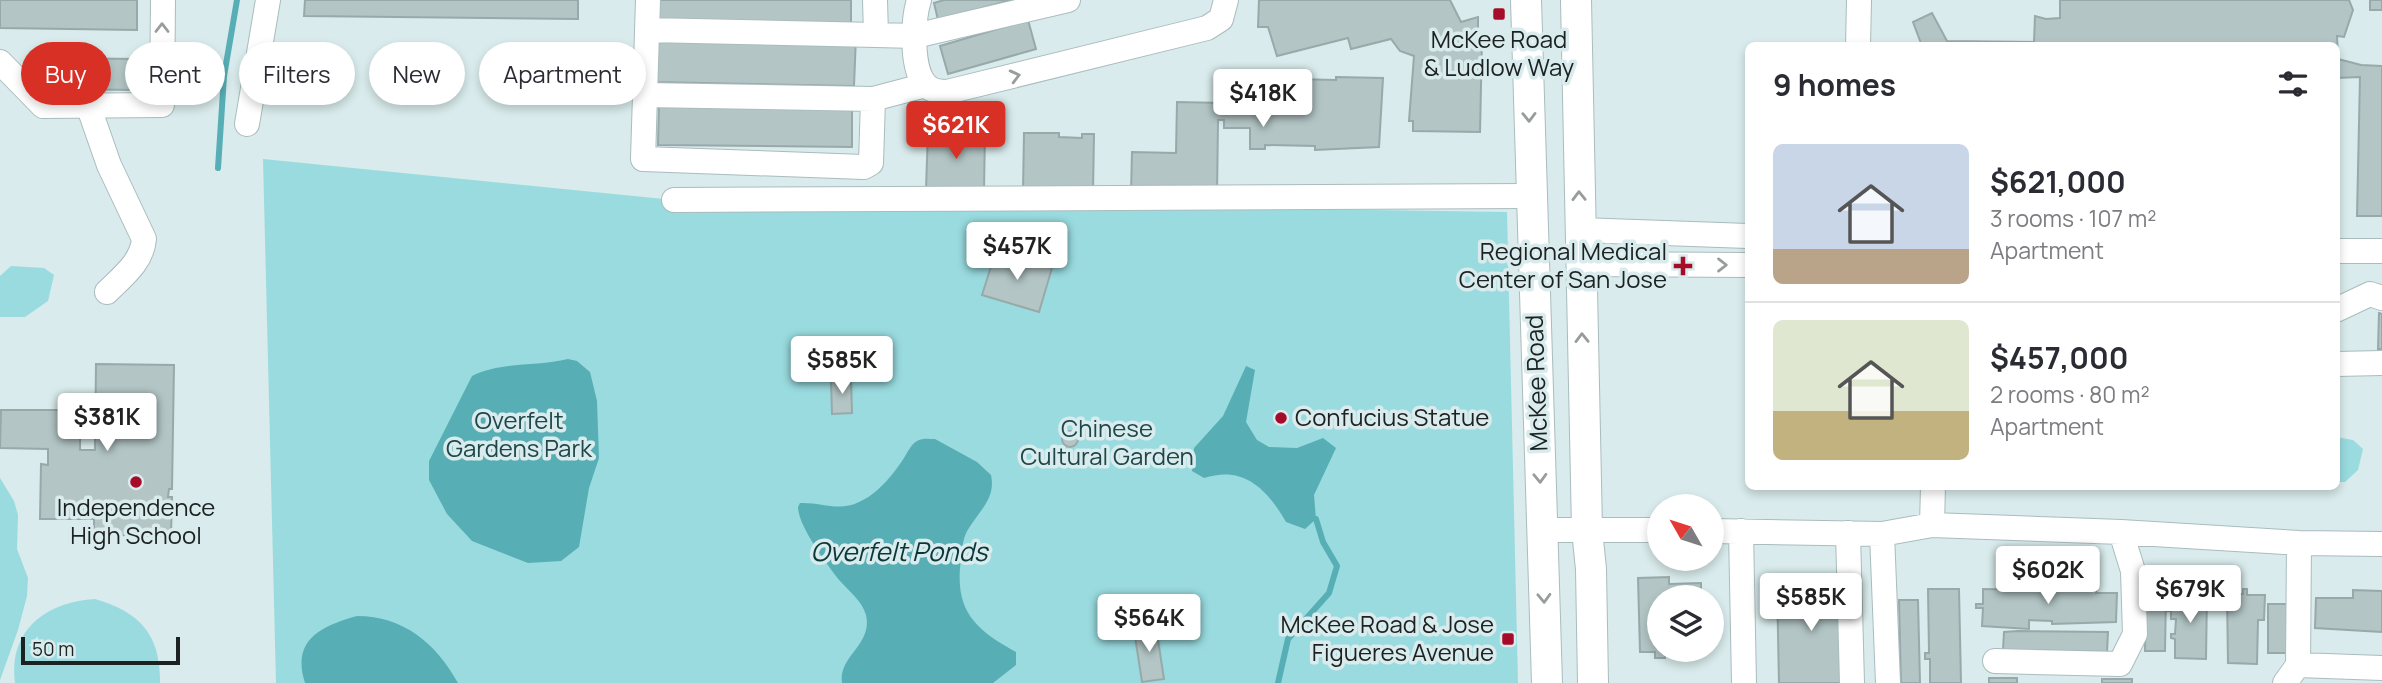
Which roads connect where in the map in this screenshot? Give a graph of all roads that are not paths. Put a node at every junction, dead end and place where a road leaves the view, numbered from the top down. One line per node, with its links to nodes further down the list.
1 (163, 0): 23 (street, one-way to 1)
2 (268, 0): 25 (street)
3 (648, 0): 11 (street)
4 (875, 0): 12 (street)
5 (919, 0): 13 (street)
6 (1069, 0): 13 (street)
7 (1226, 0): 18 (street, one-way to 7)
8 (1526, 0): 26 (main road, McKee Road, one-way to 26)
9 (1576, 0): 28 (main road, McKee Road, one-way to 9)
10 (1859, 0): 14 (street)
11 (647, 30): 12 (street); 16 (street)
12 (876, 36): 13 (street)
13 (915, 36): 18 (street)
14 (1858, 42)
15 (0, 62): 17 (street)
16 (646, 62)
17 (21, 83)
18 (926, 85): 20 (street)
19 (646, 95): 20 (street)
20 (873, 99): 24 (street)
21 (42, 105): 22 (street)
22 (88, 105): 34 (street)
23 (111, 105)
24 (645, 105)
25 (247, 124)
26 (1531, 196): 27 (street); 41 (main road, McKee Road, one-way to 41)
27 (674, 200)
28 (1580, 230): 29 (street); 32 (main road, McKee Road)
29 (1745, 236)
30 (2340, 251): 31 (street)
31 (2382, 251)
32 (1581, 264): 33 (street, one-way to 33); 42 (main road, McKee Road, one-way to 32)
33 (1745, 265)
34 (107, 292)
35 (2382, 298): 36 (street)
36 (2340, 308)
37 (2382, 363): 38 (street)
38 (2340, 365)
39 (1933, 490): 40 (street)
40 (1932, 524): 46 (street); 48 (street)
41 (1542, 530): 42 (street); 55 (main road, McKee Road, one-way to 55)
42 (1587, 530): 43 (street); 56 (main road, McKee Road)
43 (1647, 530)
44 (1724, 531): 45 (street)
45 (1741, 531): 47 (street); 57 (street)
46 (2121, 532): 49 (street); 53 (street)
47 (1849, 533): 48 (street); 58 (street)
48 (1882, 534): 59 (street)
49 (2299, 543): 50 (street); 54 (street)
50 (2382, 544)
51 (1995, 662): 53 (street)
52 (2382, 668): 54 (street)
53 (2059, 673)
54 (2292, 674)
55 (1547, 683)
56 (1593, 683)
57 (1744, 683)
58 (1852, 683)
59 (1888, 683)

